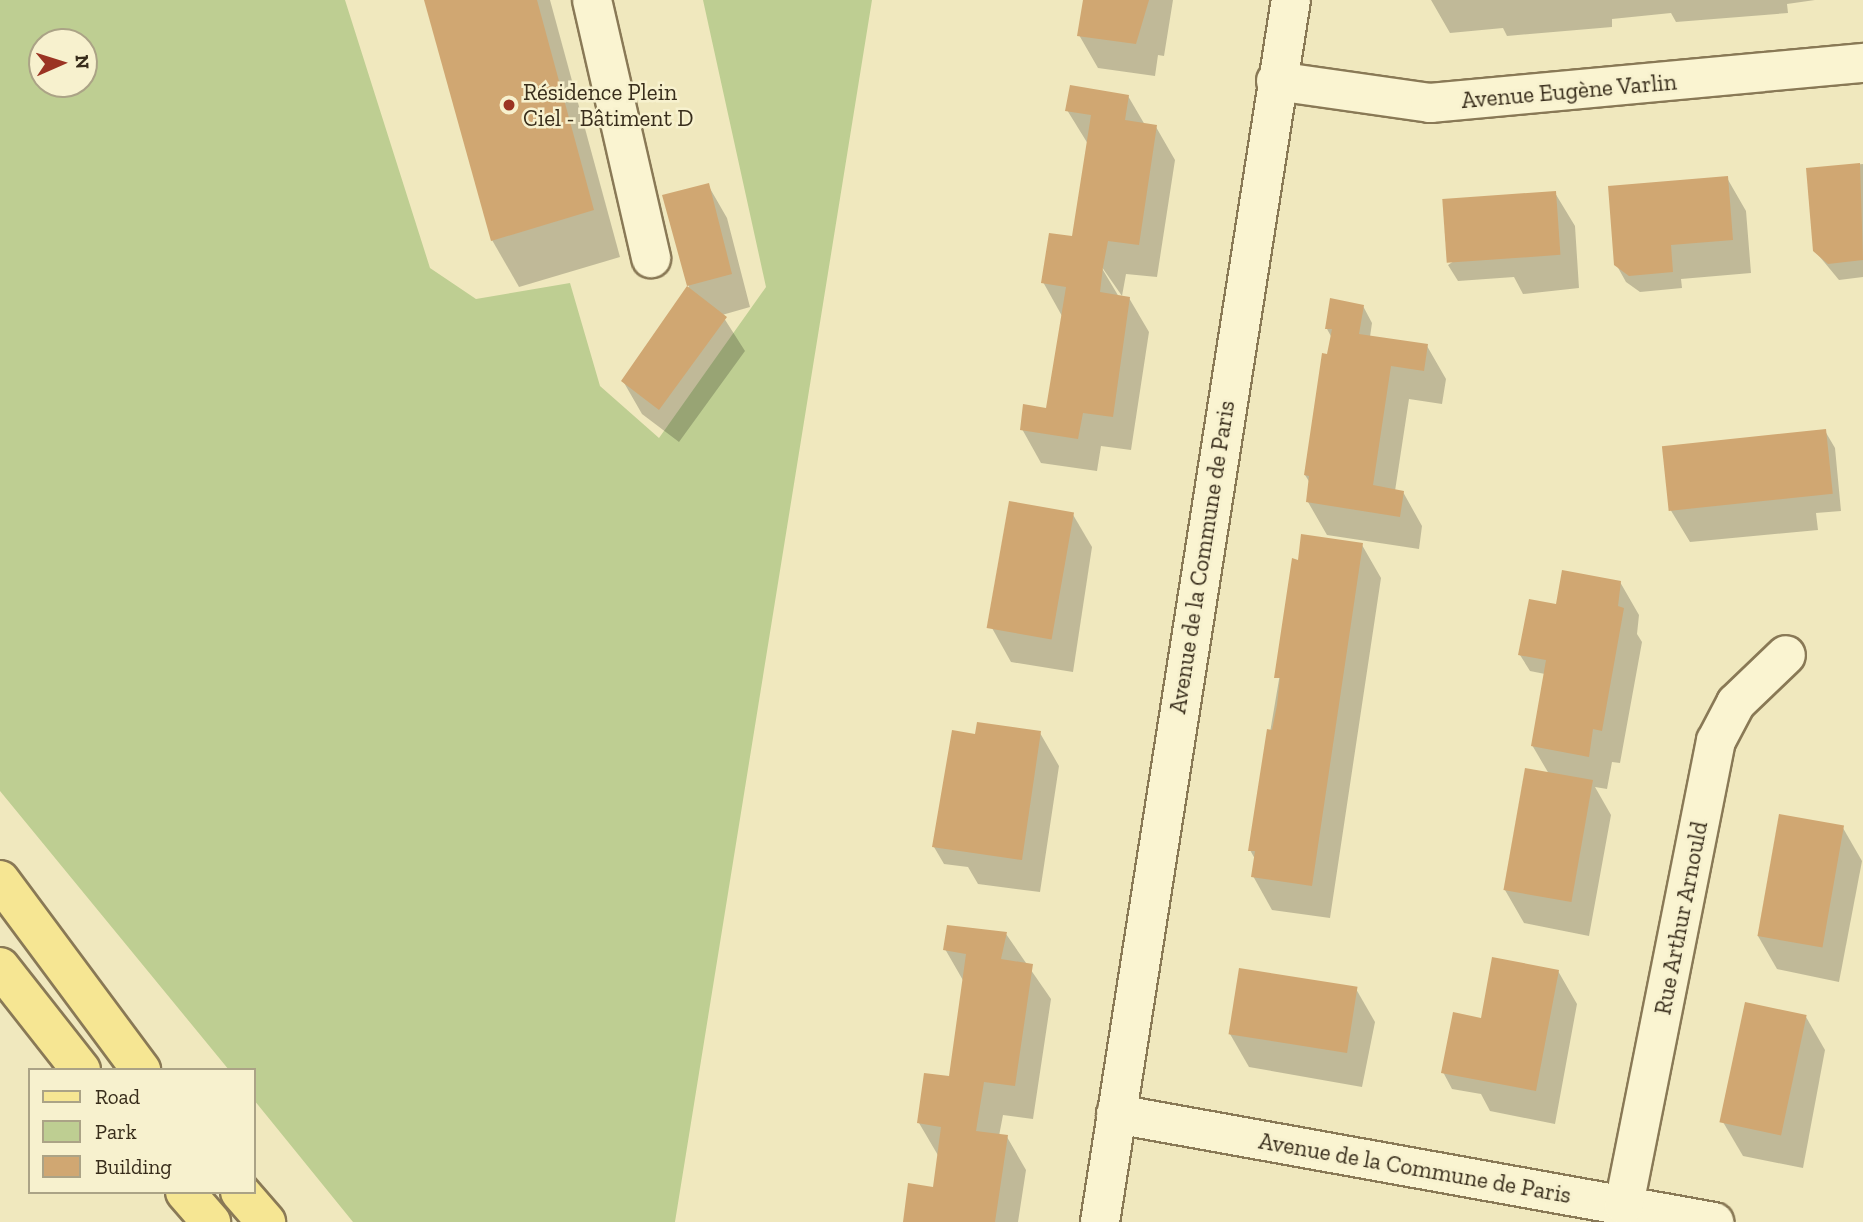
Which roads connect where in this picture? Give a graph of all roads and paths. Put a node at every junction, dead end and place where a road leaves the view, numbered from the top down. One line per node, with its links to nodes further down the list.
1 (593, 0): 5 (street)
2 (1290, 0): 4 (street, Avenue de la Commune de Paris)
3 (1863, 63): 4 (street, Avenue Eugène Varlin)
4 (1276, 81): 11 (street, Avenue de la Commune de Paris)
5 (652, 258)
6 (1786, 655): 14 (street, Rue Arthur Arnould)
7 (0, 880): 10 (main road)
8 (0, 967): 9 (main road)
9 (79, 1068)
10 (140, 1068)
11 (1116, 1115): 14 (street, Avenue de la Commune de Paris); 17 (street, Avenue de la Commune de Paris)
12 (187, 1194): 15 (main road)
13 (242, 1194): 16 (main road)
14 (1624, 1205): 18 (street, Avenue de la Commune de Paris)
15 (211, 1222)
16 (266, 1222)
17 (1100, 1222)
18 (1714, 1222)

